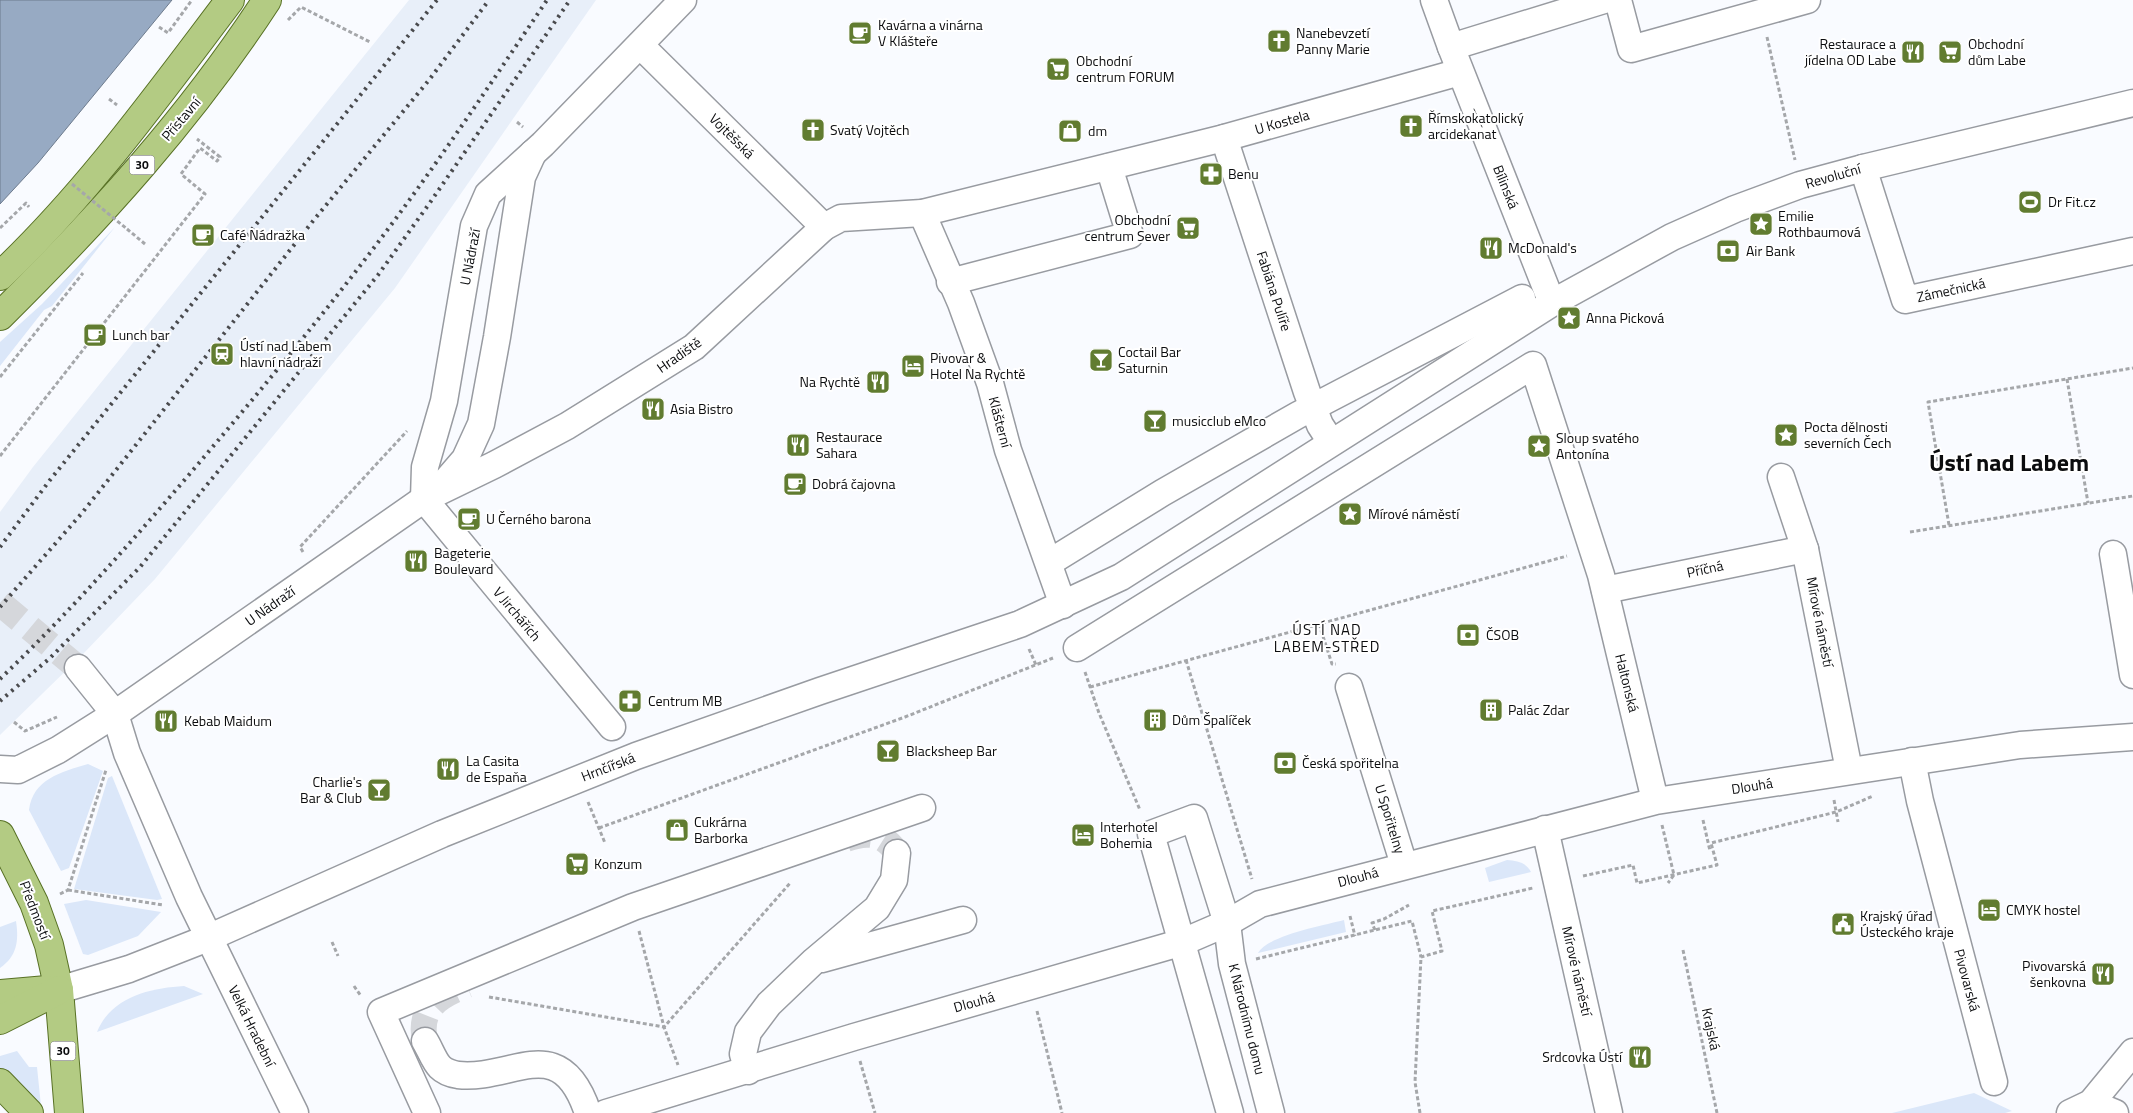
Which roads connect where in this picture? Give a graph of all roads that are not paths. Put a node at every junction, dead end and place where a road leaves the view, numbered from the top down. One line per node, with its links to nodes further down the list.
1 (230, 0): 19 (main road, 30)
2 (267, 0): 23 (main road, Přístavní / 30)
3 (682, 0): 8 (street, U Nádraží)
4 (1434, 0): 9 (street)
5 (1604, 0): 9 (street)
6 (1618, 0): 7 (street)
7 (1807, 0)
8 (640, 45): 13 (street, U Nádraží); 17 (street, Vojtěšská)
9 (1451, 47): 10 (street)
10 (1460, 72): 12 (street, U Kostela); 22 (street, Bílinská)
11 (2133, 103): 15 (street, Revoluční)
12 (1224, 138): 14 (street, U Kostela); 24 (street, Fabiána Pulíře)
13 (533, 153): 27 (street, U Nádraží); 27 (street, U Nádraží)
14 (1109, 166): 16 (street, U Kostela); 20 (street)
15 (1863, 168): 18 (street, Zámečnická); 22 (street, Revoluční)
16 (922, 213): 17 (street, Hradiště); 20 (street, Klášterní)
17 (824, 228): 27 (street, Hradiště)
18 (2133, 251)
19 (0, 276)
20 (950, 282): 32 (street, Klášterní)
21 (1522, 298): 24 (street)
22 (1552, 303): 25 (street)
23 (0, 316)
24 (1313, 406): 25 (street, Fabiána Pulíře); 30 (street)
25 (1331, 442): 32 (street)
26 (1781, 477): 28 (street, Mírové náměstí)
27 (424, 498): 37 (street, U Nádraží); 38 (street, V Jirchářích)
28 (1805, 548): 31 (street, Příčná); 42 (street, Mírové náměstí)
29 (2113, 554): 35 (street)
30 (1055, 560)
31 (1603, 582): 33 (street); 43 (street, Haltonská)
32 (1063, 605): 51 (street, Hrnčířská)
33 (1077, 648)
34 (78, 668): 37 (street)
35 (2133, 675)
36 (1349, 687): 48 (street, U Spořitelny)
37 (115, 714): 41 (street, U Nádraží); 51 (street)
38 (612, 727)
39 (2133, 737): 40 (street, Dlouhá)
40 (1912, 761): 42 (street, Dlouhá); 60 (street, Pivovarská)
41 (0, 769)
42 (1849, 770): 45 (street, Dlouhá)
43 (1654, 792)
44 (922, 808): 66 (street)
45 (1545, 829): 48 (street, Dlouhá); 71 (street, Mírové náměstí)
46 (0, 835): 54 (main road, Předmostí)
47 (897, 853): 53 (street)
48 (1404, 865): 50 (street, Dlouhá)
49 (963, 920): 53 (street)
50 (1228, 923): 52 (street, Dlouhá); 52 (street, K Národnímu domu); 70 (street, K Národnímu domu)
51 (208, 938): 54 (street); 65 (street, Velká Hradební)
52 (1183, 942): 59 (street, Dlouhá); 69 (street)
53 (814, 961): 59 (street)
54 (59, 990): 55 (main road); 56 (main road); 64 (main road, 30)
55 (0, 994)
56 (0, 1020)
57 (425, 1041): 67 (street)
58 (2133, 1052): 62 (street)
59 (748, 1071): 68 (street, Dlouhá)
60 (1994, 1082)
61 (0, 1083): 63 (main road)
62 (2081, 1108): 72 (street)
63 (29, 1113)
64 (69, 1113)
65 (295, 1113)
66 (427, 1113)
67 (588, 1113)
68 (606, 1113)
69 (1230, 1113)
70 (1272, 1113)
71 (1609, 1113)
72 (2115, 1113)

